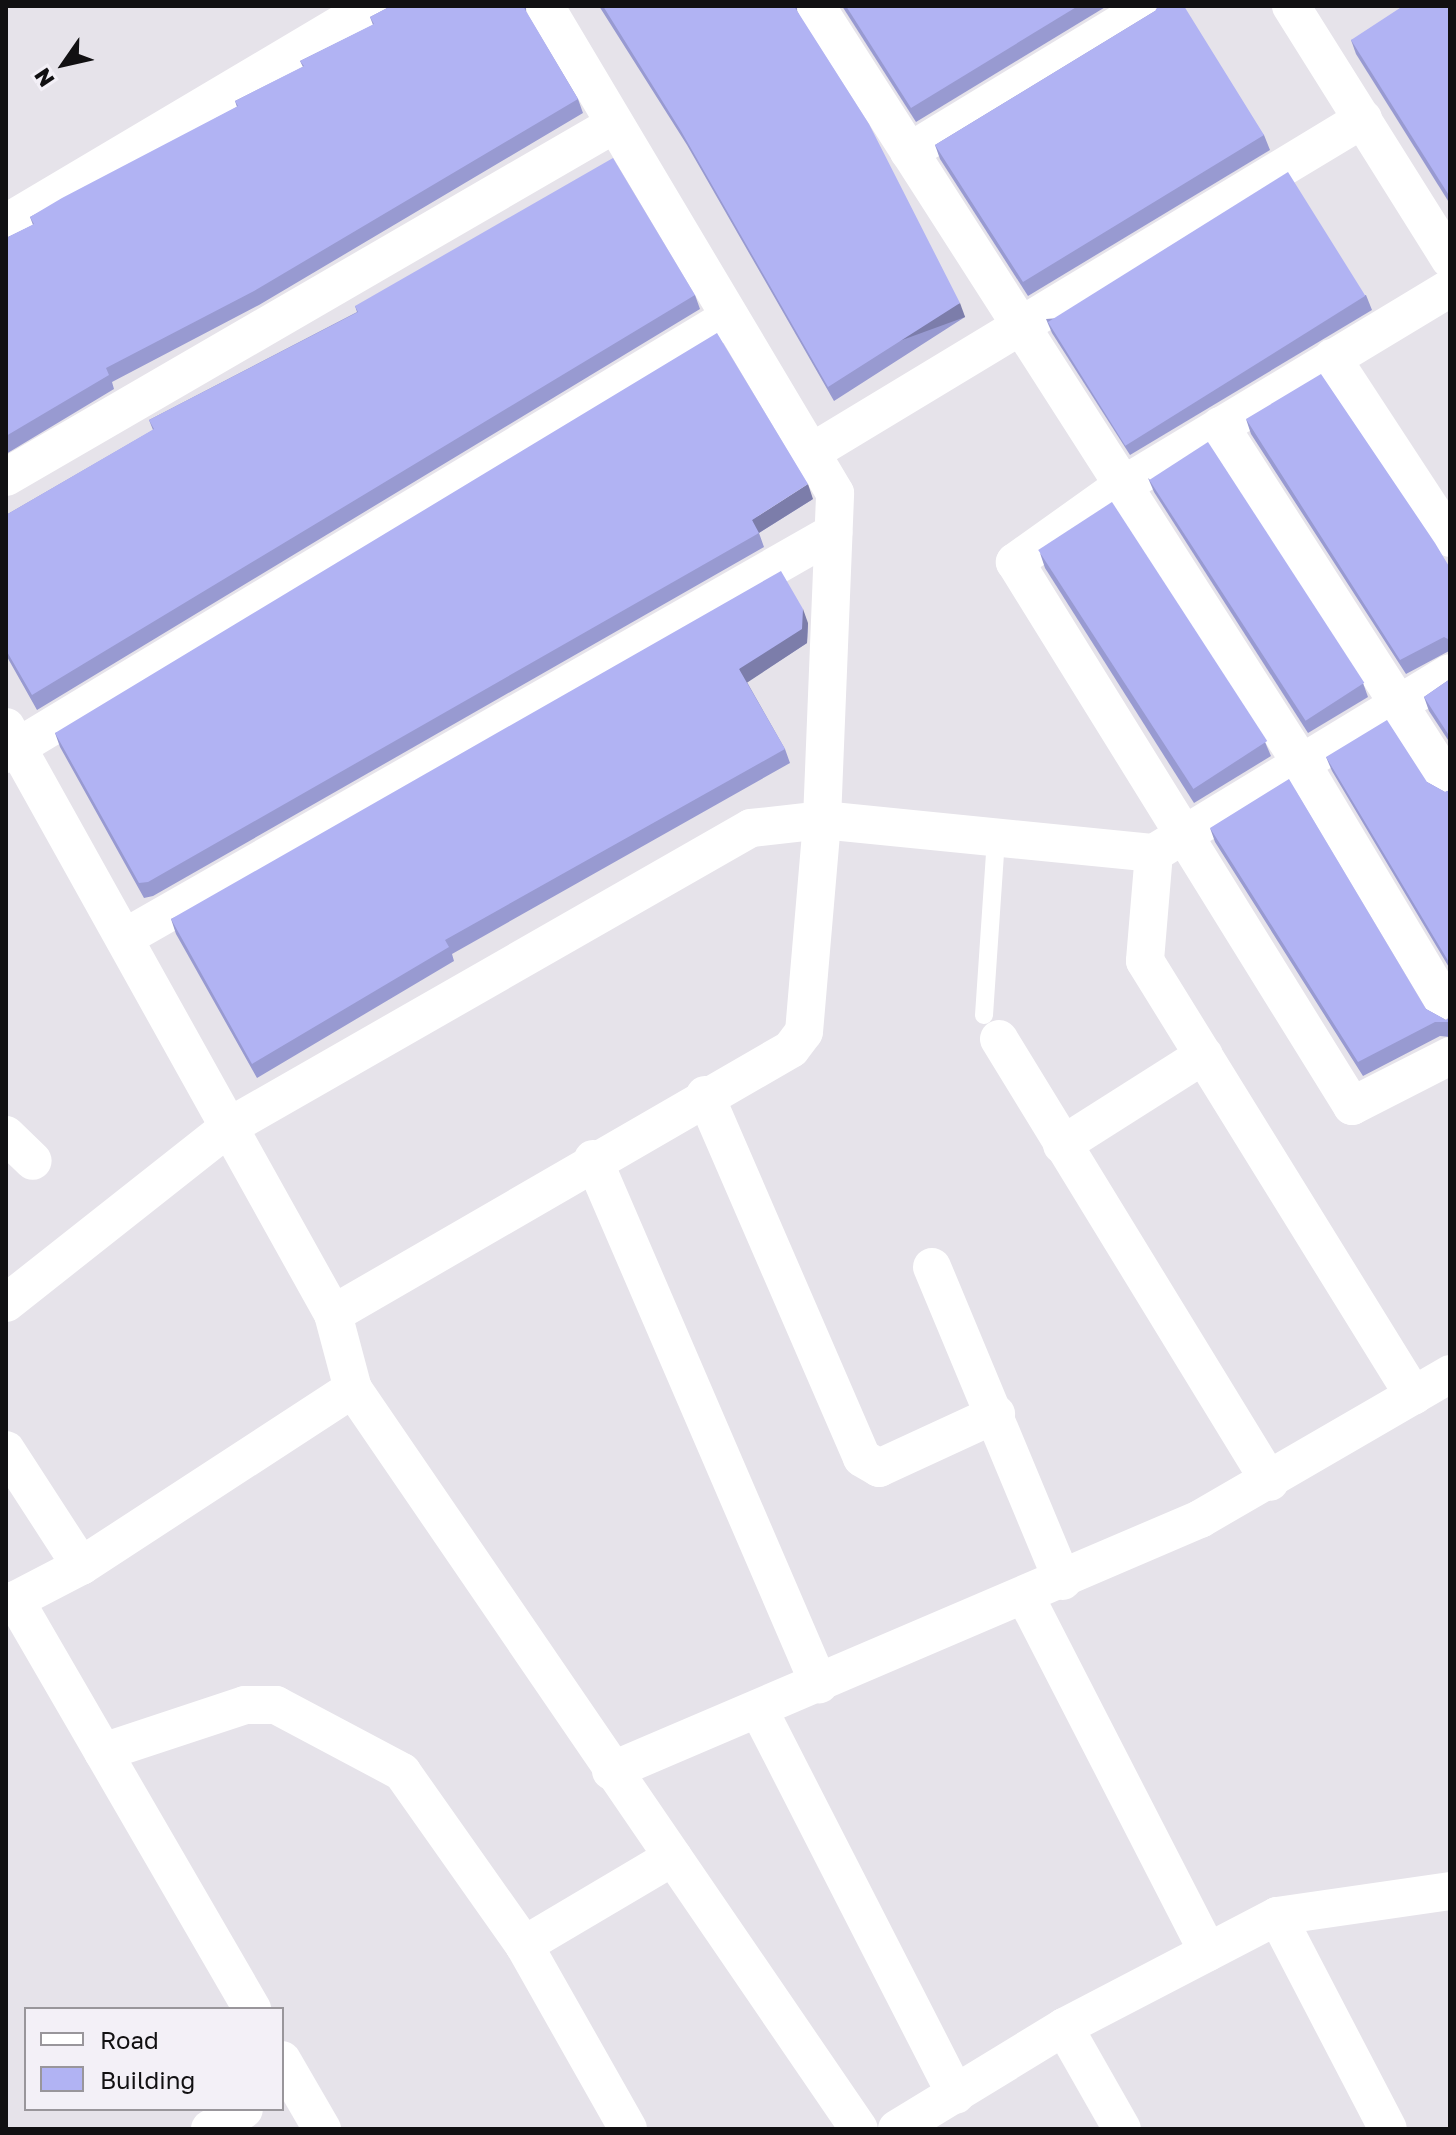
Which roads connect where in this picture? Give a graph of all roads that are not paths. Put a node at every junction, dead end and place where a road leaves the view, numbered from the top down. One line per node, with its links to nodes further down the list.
1 (371, 6): 9 (street)
2 (545, 6): 7 (street)
3 (816, 6): 8 (street)
4 (1149, 6): 8 (street)
5 (1291, 6): 6 (street)
6 (1363, 119): 10 (street); 13 (street)
7 (613, 125): 12 (street); 17 (street)
8 (909, 152): 13 (street)
9 (6, 223)
10 (1450, 259)
11 (1450, 288): 14 (street)
12 (728, 318): 16 (street); 23 (street)
13 (1021, 327): 16 (street); 18 (street)
14 (1332, 358): 15 (street); 20 (street)
15 (1220, 426): 18 (street); 22 (street)
16 (812, 452): 19 (street)
17 (6, 477)
18 (1123, 485): 24 (street); 28 (street)
19 (833, 533): 26 (street); 29 (street)
20 (1450, 538)
21 (1450, 673): 22 (street)
22 (1401, 704): 24 (street); 25 (street)
23 (9, 743): 29 (street)
24 (1303, 766): 28 (street); 30 (street)
25 (1450, 784)
26 (822, 820): 27 (street); 34 (street); 35 (street)
27 (996, 837): 28 (street); 31 (lane)
28 (1168, 846): 32 (street); 33 (street)
29 (124, 938): 35 (street)
30 (1450, 1012)
31 (992, 1027): 37 (street)
32 (1204, 1055): 37 (street); 43 (street)
33 (1450, 1056)
34 (705, 1095): 38 (street); 45 (street)
35 (230, 1126): 41 (street); 42 (street)
36 (6, 1135): 39 (street)
37 (1062, 1145): 47 (street)
38 (593, 1159): 42 (street); 52 (street)
39 (33, 1161)
40 (932, 1267): 45 (street)
41 (6, 1303)
42 (333, 1314): 44 (street)
43 (1439, 1384): 47 (street)
44 (353, 1389): 48 (street); 55 (street)
45 (996, 1414): 49 (street)
46 (6, 1450): 48 (street)
47 (1270, 1482): 49 (street)
48 (81, 1566): 51 (street)
49 (1063, 1581): 50 (street)
50 (1026, 1598): 52 (street); 60 (street)
51 (10, 1602): 54 (street)
52 (819, 1684): 53 (street)
53 (760, 1712): 55 (street); 64 (street)
54 (103, 1752): 59 (street); 61 (street)
55 (611, 1771): 56 (street)
56 (673, 1857): 59 (street); 69 (street)
57 (1450, 1891): 58 (street)
58 (1277, 1916): 60 (street); 72 (street)
59 (524, 1945): 68 (street)
60 (1208, 1952): 62 (street)
61 (251, 2007)
62 (1064, 2027): 64 (street); 71 (street)
63 (286, 2076): 67 (street)
64 (956, 2095): 70 (street)
65 (241, 2111): 66 (street)
66 (210, 2129)
67 (322, 2129)
68 (628, 2129)
69 (859, 2129)
70 (897, 2129)
71 (1122, 2129)
72 (1388, 2129)

